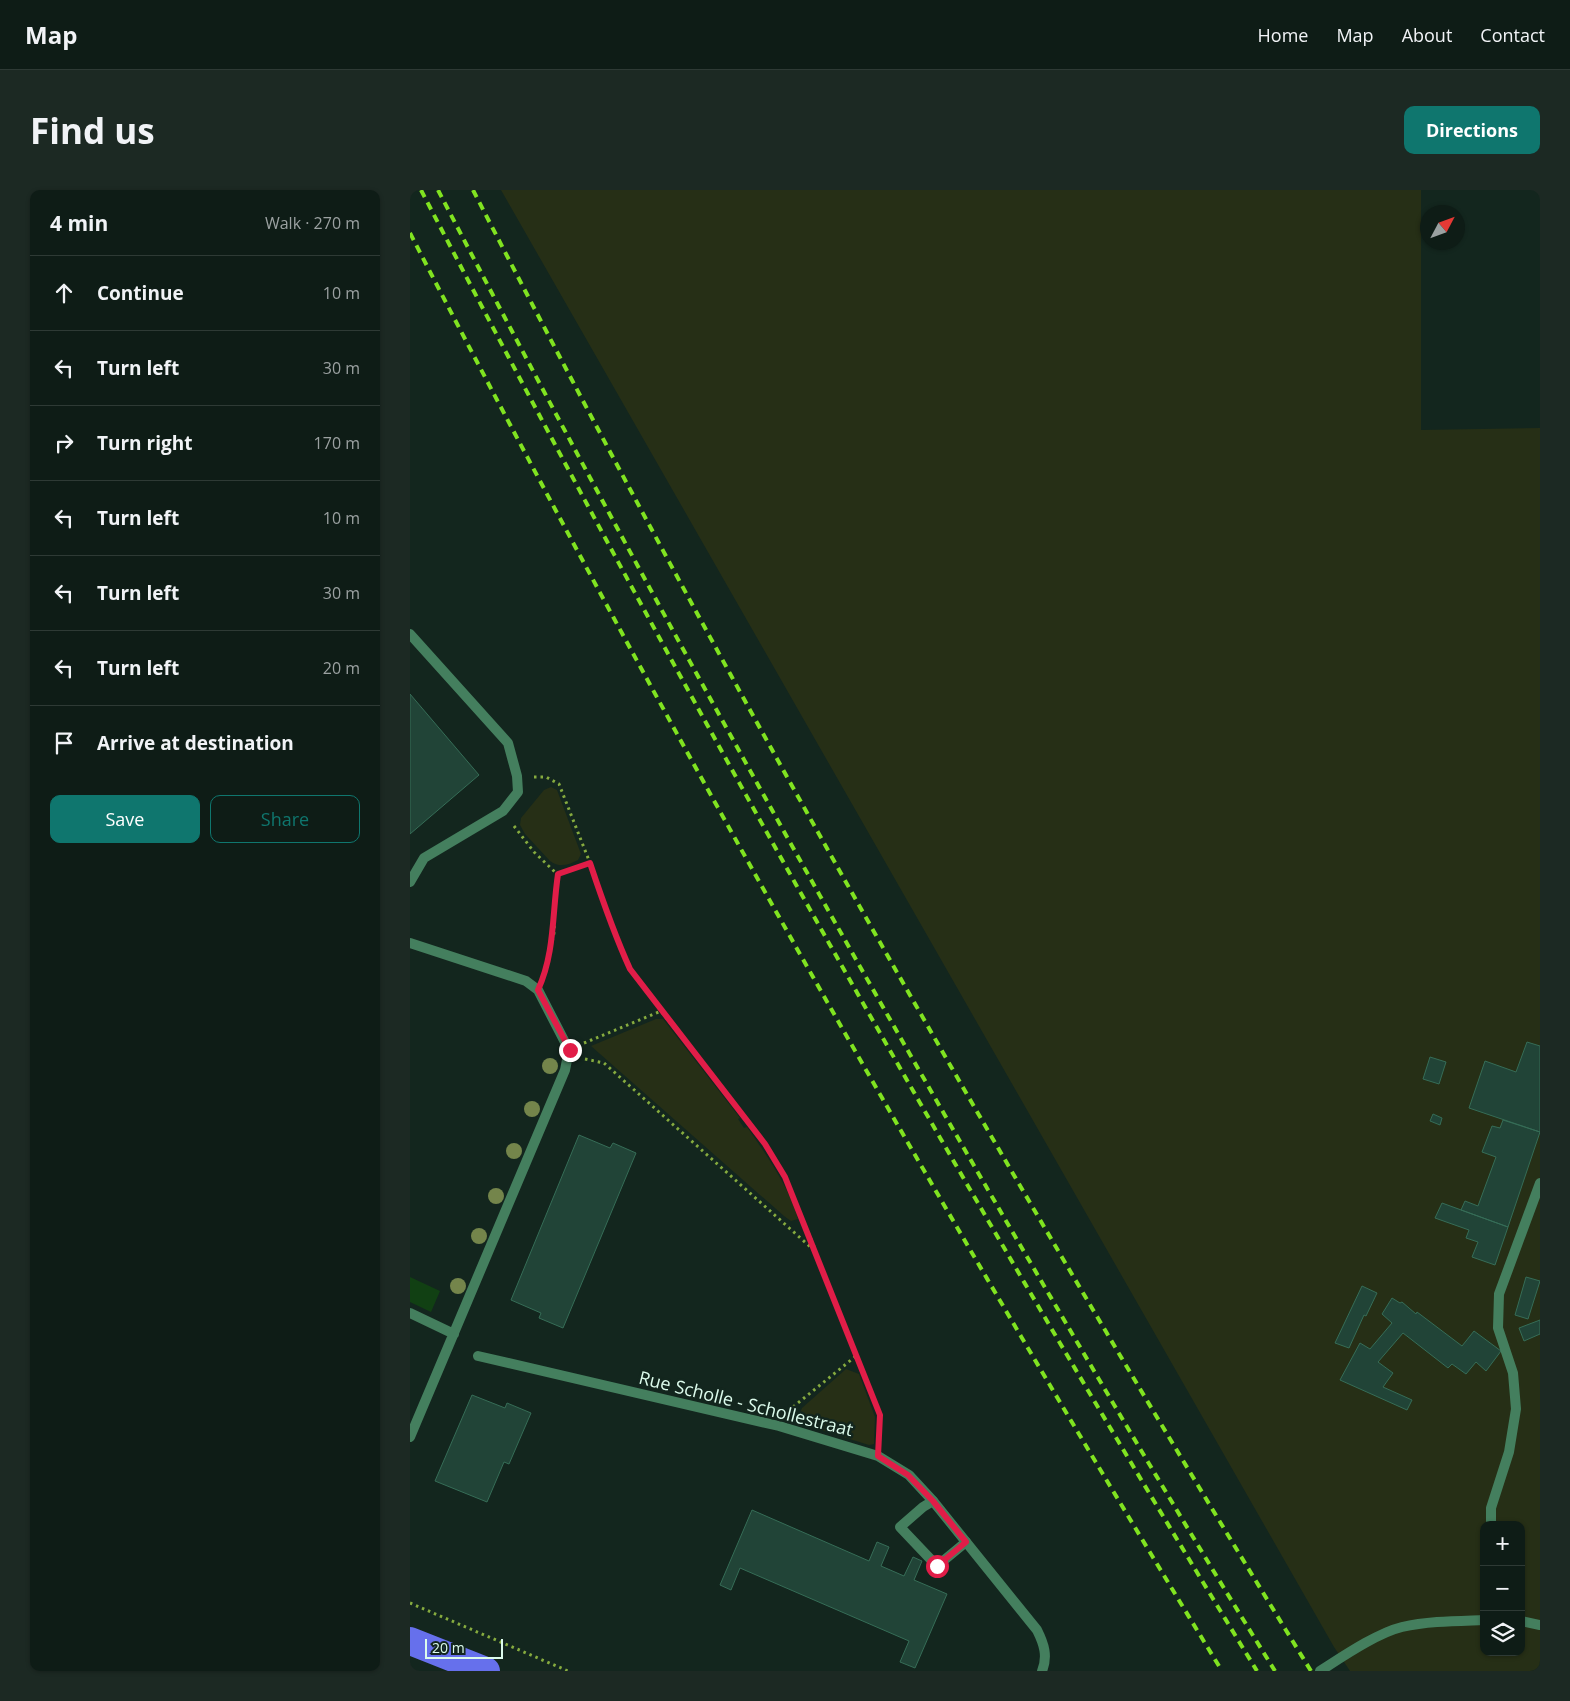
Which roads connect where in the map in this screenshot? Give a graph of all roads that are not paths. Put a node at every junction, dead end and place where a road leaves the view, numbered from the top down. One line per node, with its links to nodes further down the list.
1 (410, 634): 2 (street)
2 (410, 882)
3 (410, 942): 6 (street)
4 (1540, 1183): 10 (street)
5 (410, 1314): 6 (street)
6 (454, 1334): 8 (street)
7 (478, 1356): 9 (street, Rue Scholle - Schollestraat)
8 (410, 1437)
9 (933, 1501): 11 (street, Rue Scholle - Schollestraat); 11 (street)
10 (1492, 1521)
11 (966, 1542): 17 (street, Rue Scholle - Schollestraat)
12 (1480, 1620): 18 (street)
13 (1525, 1622): 14 (street)
14 (1540, 1625)
15 (410, 1641): 16 (highway)
16 (486, 1671)
17 (1042, 1671)
18 (1320, 1671)

